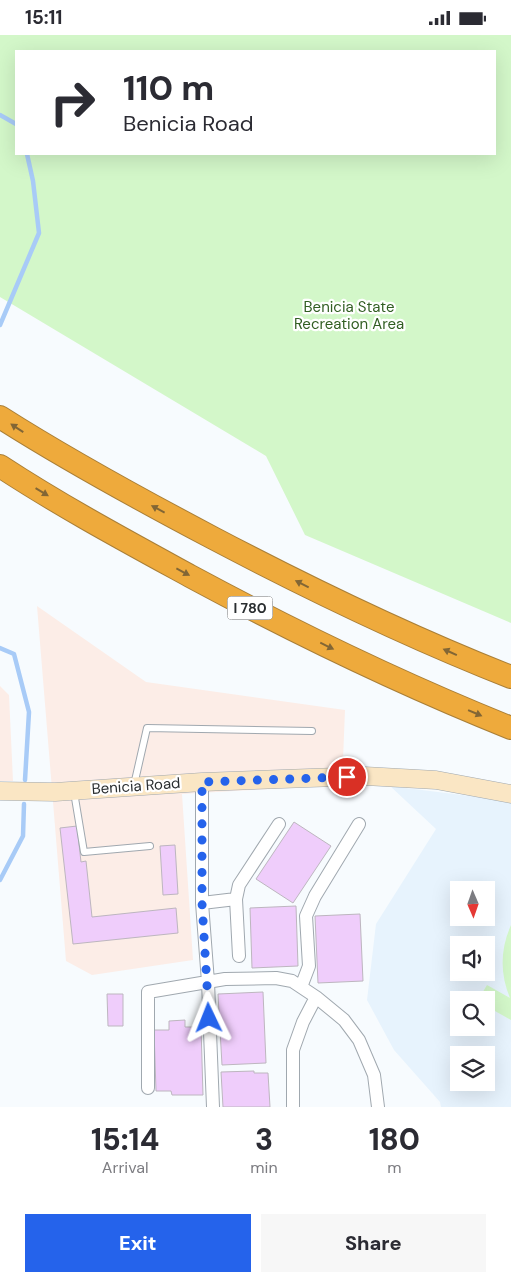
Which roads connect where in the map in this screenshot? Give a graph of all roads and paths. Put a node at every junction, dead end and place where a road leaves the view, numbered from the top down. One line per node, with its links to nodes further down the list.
1 (0, 417): 3 (highway, one-way to 1)
2 (0, 466): 4 (highway, I 780, one-way to 4)
3 (511, 677)
4 (511, 728)
5 (312, 731): 7 (lane)
6 (202, 782): 7 (main road, Benicia Road); 10 (main road, Benicia Road); 15 (street)
7 (134, 786): 9 (main road, Benicia Road)
8 (0, 791): 9 (main road, Benicia Road)
9 (74, 791): 13 (lane)
10 (511, 794)
11 (279, 824): 14 (street)
12 (359, 824): 18 (street)
13 (150, 846)
14 (236, 899): 15 (street); 16 (street)
15 (202, 903): 17 (street)
16 (239, 956)
17 (208, 983): 18 (street); 20 (street); 21 (street)
18 (301, 987): 19 (street)
19 (316, 997): 22 (street); 23 (street)
20 (148, 1088)
21 (213, 1107)
22 (293, 1107)
23 (378, 1107)

